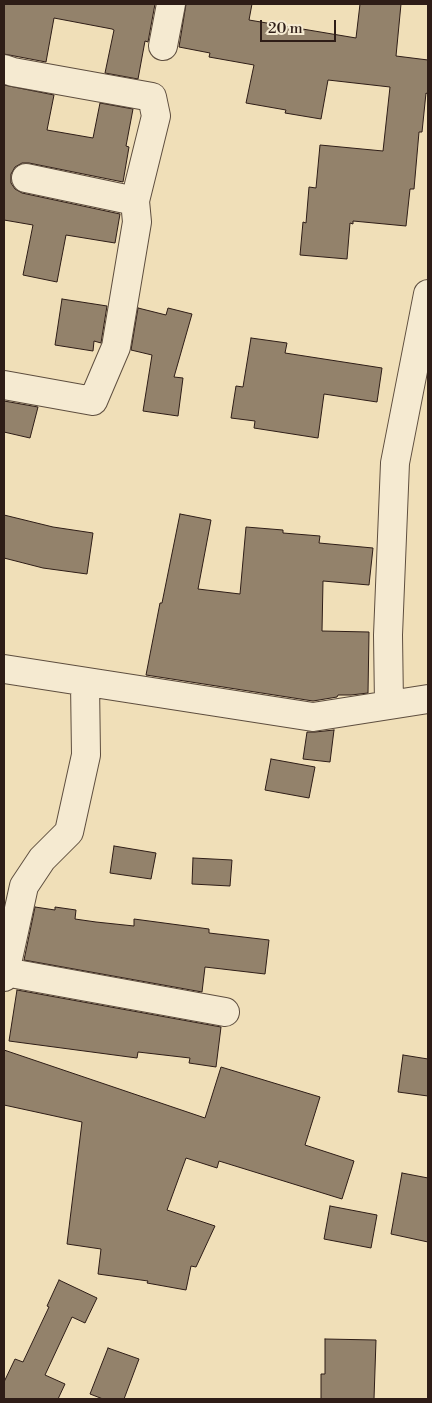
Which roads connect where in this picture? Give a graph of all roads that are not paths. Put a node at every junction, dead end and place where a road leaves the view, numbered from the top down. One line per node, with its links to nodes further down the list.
1 (170, 4): 2 (street)
2 (163, 46)
3 (4, 68): 5 (street)
4 (26, 178): 5 (street)
5 (135, 201): 7 (street)
6 (428, 294): 11 (street)
7 (4, 385)
8 (4, 669): 9 (street)
9 (85, 683): 11 (street); 12 (street)
10 (428, 699): 11 (street)
11 (389, 704)
12 (4, 974): 13 (street)
13 (225, 1012)

